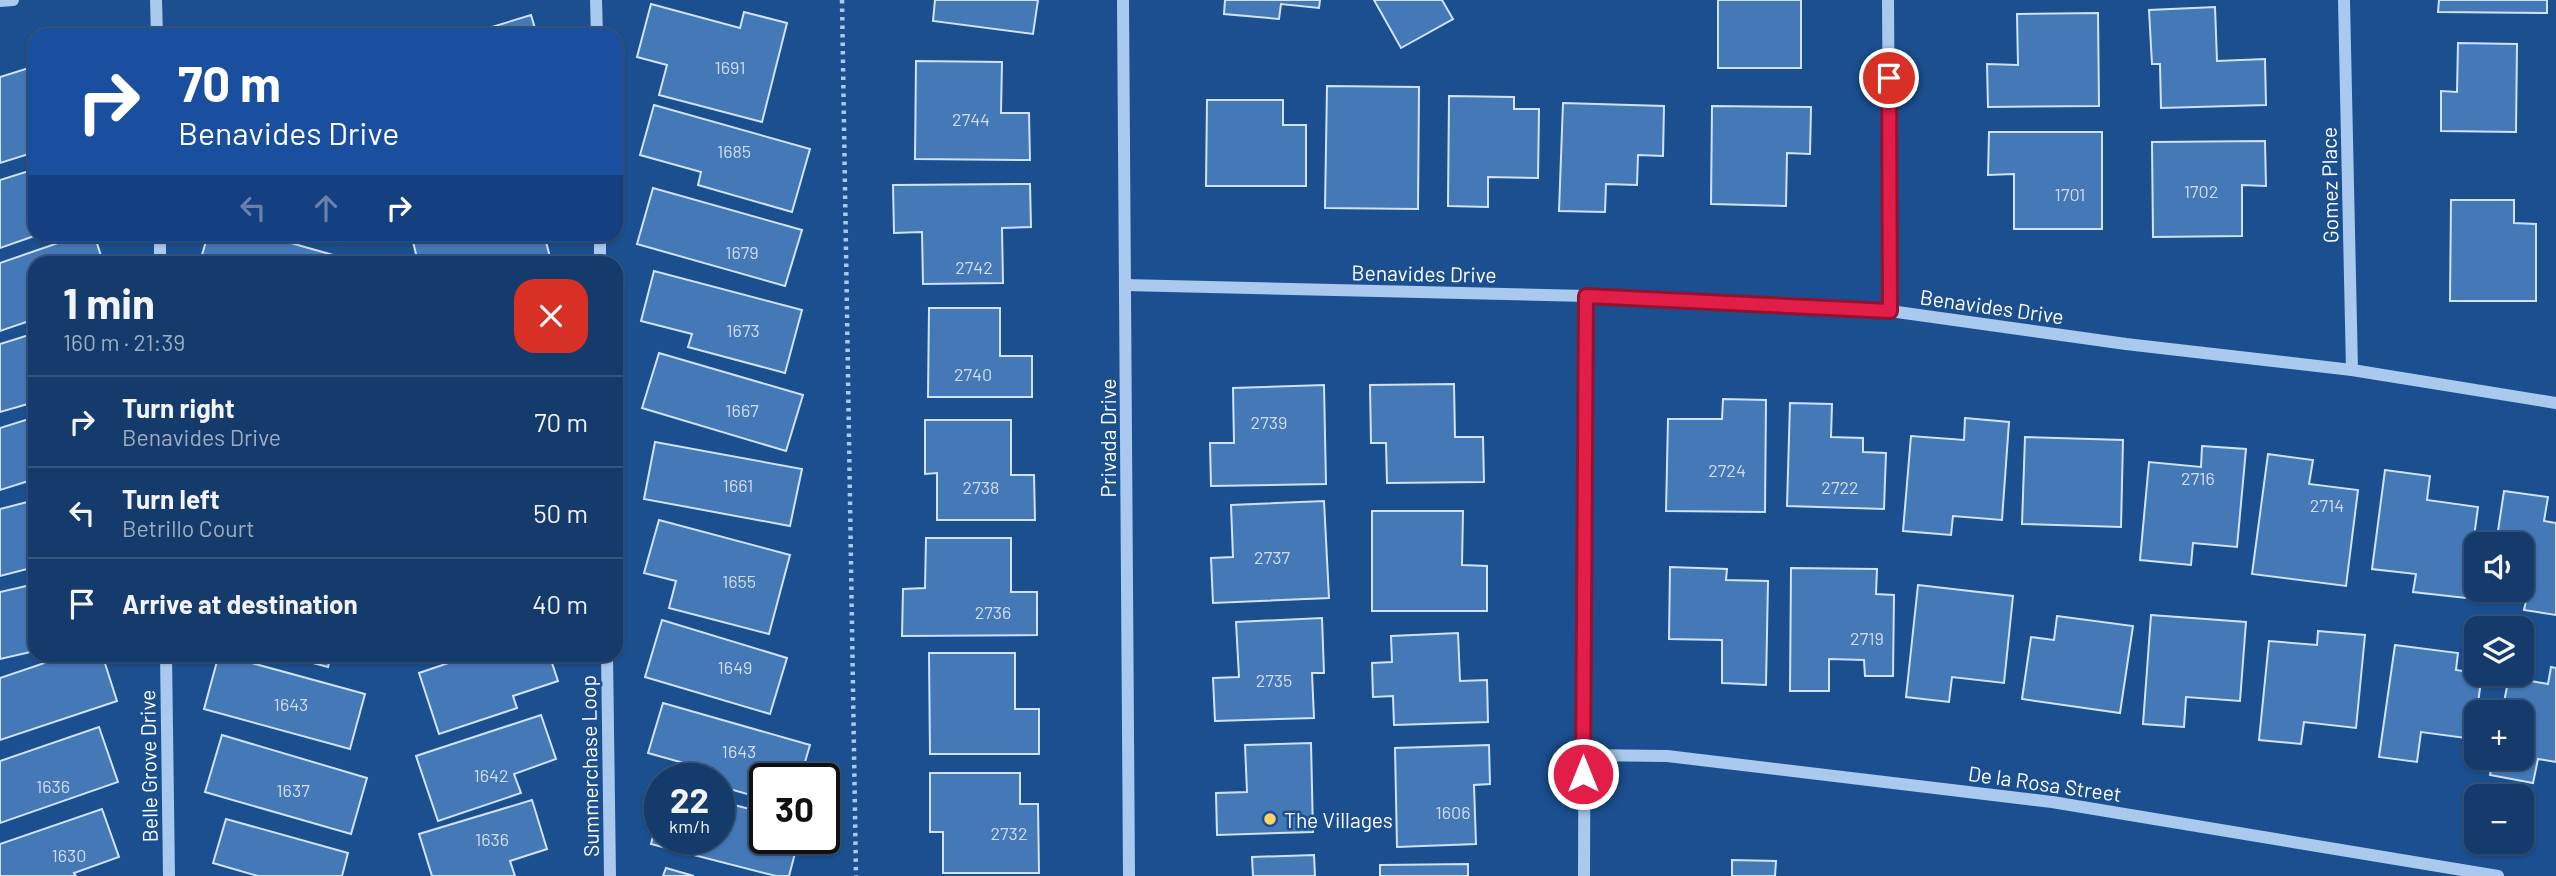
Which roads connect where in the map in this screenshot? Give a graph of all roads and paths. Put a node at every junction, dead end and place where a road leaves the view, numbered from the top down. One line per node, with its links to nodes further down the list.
1 (13, 0): 8 (street)
2 (156, 0): 9 (street)
3 (596, 0): 10 (street)
4 (842, 0): 21 (path)
5 (1123, 0): 11 (street, Privada Drive)
6 (1888, 0): 13 (street)
7 (2344, 0): 14 (street, Gomez Place)
8 (0, 1)
9 (157, 28)
10 (597, 28)
11 (1125, 285): 12 (street, Benavides Drive); 22 (street, Privada Drive)
12 (1586, 296): 13 (street, Benavides Drive); 18 (street)
13 (1890, 311): 14 (street, Benavides Drive)
14 (2352, 370): 15 (street, Benavides Drive)
15 (2556, 403)
16 (166, 662): 19 (street, Belle Grove Drive)
17 (607, 662): 20 (street, Summerchase Loop)
18 (1583, 755): 23 (street); 24 (street, De la Rosa Street)
19 (169, 876)
20 (610, 876)
21 (856, 876)
22 (1129, 876)
23 (1584, 876)
24 (2498, 876)

